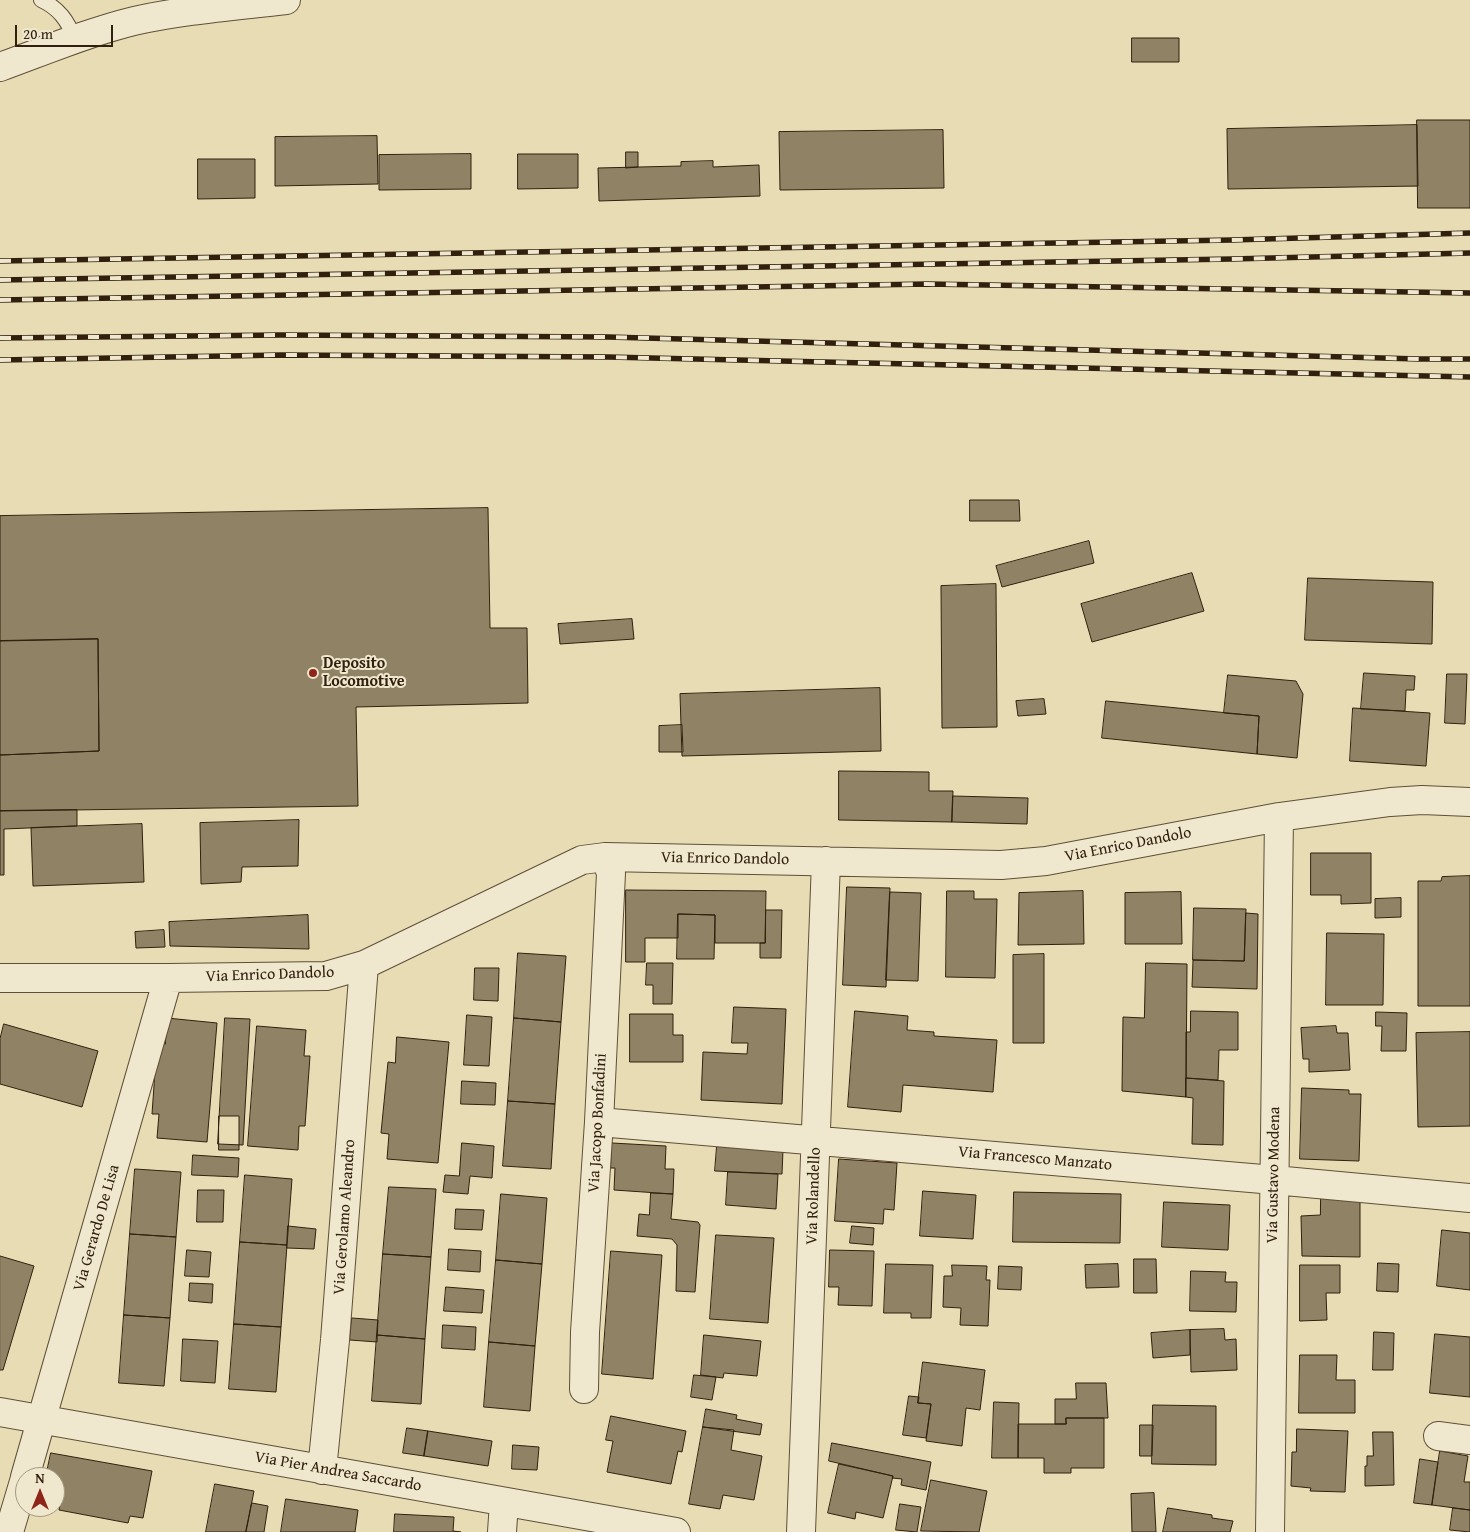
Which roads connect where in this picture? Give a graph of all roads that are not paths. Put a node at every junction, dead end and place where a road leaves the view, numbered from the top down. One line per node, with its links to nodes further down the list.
1 (41, 0): 3 (lane)
2 (286, 0): 3 (street)
3 (75, 40): 4 (street)
4 (0, 67)
5 (1470, 802): 6 (street, Via Enrico Dandolo)
6 (1279, 817): 8 (street, Via Enrico Dandolo); 14 (street, Via Gustavo Modena)
7 (605, 857): 8 (street, Via Enrico Dandolo); 9 (street, Via Enrico Dandolo); 12 (street, Via Jacopo Bonfadini)
8 (826, 861): 13 (street, Via Rolandello)
9 (364, 965): 11 (street, Via Enrico Dandolo); 22 (street, Via Gerolamo Aleandro)
10 (0, 978): 11 (street, Via Enrico Dandolo)
11 (168, 978): 18 (street, Via Gerardo De Lisa)
12 (599, 1122): 13 (street, Via Francesco Manzato); 16 (street, Via Jacopo Bonfadini)
13 (816, 1140): 14 (street, Via Francesco Manzato); 28 (street, Via Rolandello)
14 (1274, 1180): 15 (street, Via Francesco Manzato); 29 (street, Via Gustavo Modena)
15 (1470, 1198)
16 (584, 1389)
17 (0, 1412): 18 (street, Via Pier Andrea Saccardo)
18 (42, 1419): 21 (street, Via Gerardo De Lisa); 22 (street, Via Pier Andrea Saccardo)
19 (1438, 1436): 20 (street)
20 (1470, 1440)
21 (28, 1467)
22 (322, 1470): 23 (street, Via Pier Andrea Saccardo)
23 (504, 1502): 26 (street); 27 (street, Via Pier Andrea Saccardo)
24 (15, 1511): 25 (street, Via Gerardo De Lisa)
25 (9, 1532)
26 (502, 1532)
27 (676, 1532)
28 (801, 1532)
29 (1270, 1532)

